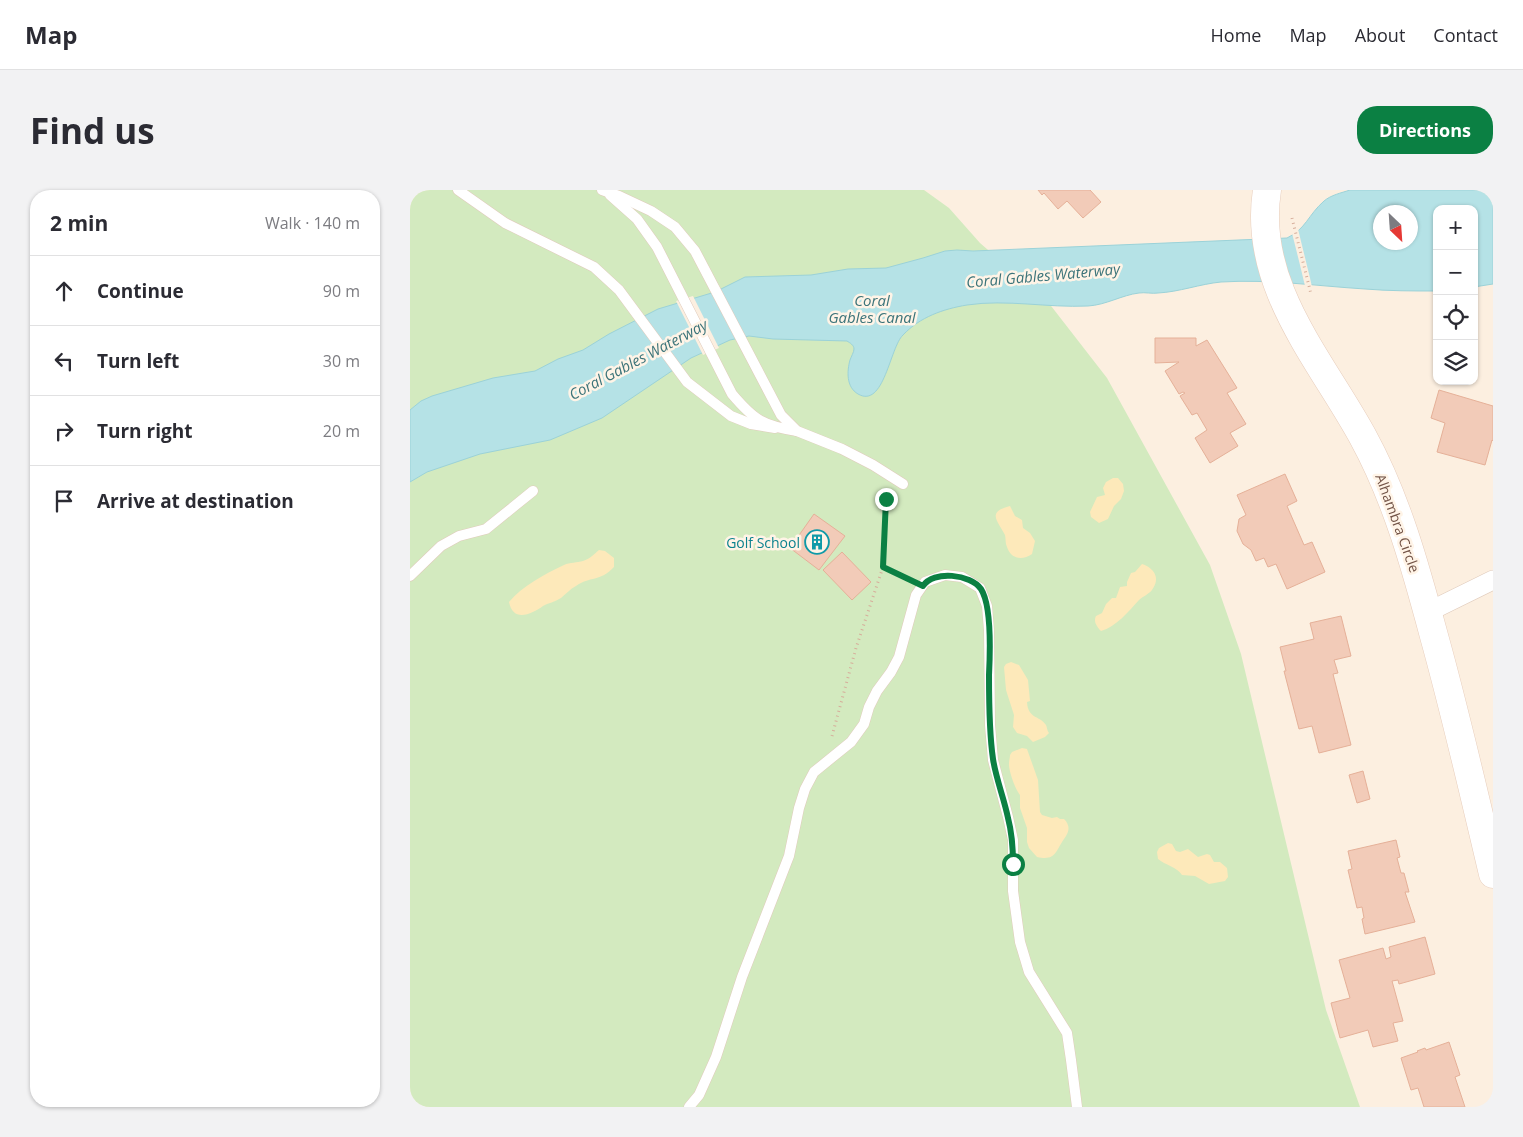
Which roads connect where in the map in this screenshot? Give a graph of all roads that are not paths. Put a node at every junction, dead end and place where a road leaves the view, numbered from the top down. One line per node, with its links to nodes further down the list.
1 (458, 190): 4 (lane)
2 (1267, 190): 10 (street, Alhambra Circle)
3 (604, 191): 4 (lane); 5 (lane)
4 (775, 428): 5 (lane)
5 (797, 430): 6 (lane)
6 (902, 484)
7 (533, 492): 8 (lane)
8 (410, 576)
9 (1493, 580): 10 (street)
10 (1428, 612): 11 (street, Alhambra Circle)
11 (1493, 874)
12 (689, 1107): 13 (lane)
13 (1077, 1107)

